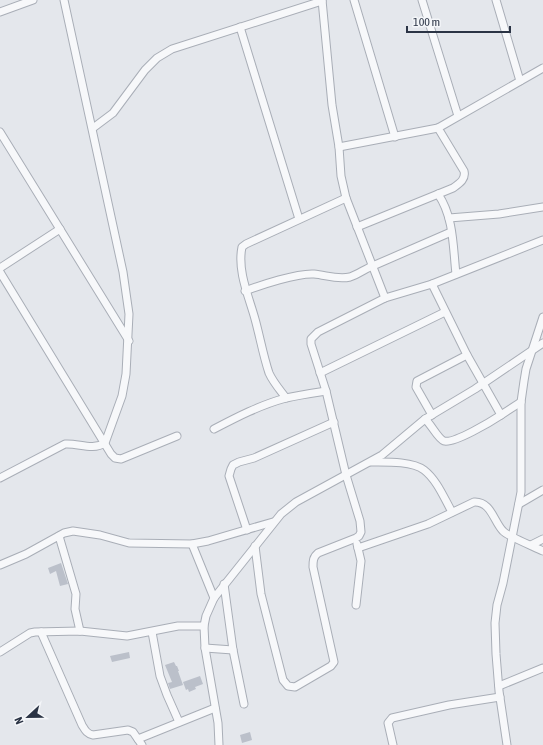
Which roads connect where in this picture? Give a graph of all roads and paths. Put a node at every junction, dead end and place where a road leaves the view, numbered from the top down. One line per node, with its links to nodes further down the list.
1 (33, 0): 7 (street)
2 (64, 0): 12 (street)
3 (322, 0): 8 (street); 16 (street)
4 (354, 0): 15 (street)
5 (422, 0): 11 (street)
6 (496, 0): 10 (street)
7 (0, 12)
8 (240, 27): 12 (street); 21 (street)
9 (543, 68): 10 (street)
10 (520, 81): 11 (street)
11 (458, 116): 13 (street)
12 (92, 128): 35 (street)
13 (438, 128): 15 (street); 17 (street)
14 (0, 132): 23 (street)
15 (395, 137): 16 (street)
16 (339, 147): 18 (street)
17 (438, 194): 20 (street); 22 (street)
18 (346, 198): 21 (street); 22 (street)
19 (543, 207): 20 (street)
20 (449, 218): 24 (street)
21 (299, 219): 31 (street)
22 (357, 227): 26 (street)
23 (60, 229): 27 (street); 35 (street)
24 (452, 232): 26 (street); 29 (street)
25 (543, 240): 29 (street)
26 (372, 266): 31 (street); 32 (street)
27 (0, 268)
28 (0, 272): 50 (street)
29 (456, 274): 30 (street)
30 (432, 284): 32 (street); 33 (street)
31 (245, 291): 42 (street)
32 (385, 298): 39 (street)
33 (445, 312): 38 (street); 39 (street)
34 (543, 317): 37 (street)
35 (129, 341): 50 (street)
36 (543, 343): 37 (street)
37 (533, 348): 40 (street); 43 (street)
38 (467, 355): 40 (street); 44 (street)
39 (320, 373): 41 (street)
40 (482, 384): 44 (street); 45 (street)
41 (326, 391): 42 (street); 47 (street)
42 (286, 398): 48 (street)
43 (522, 402): 45 (street); 55 (street)
44 (432, 415): 46 (street)
45 (501, 415): 46 (street)
46 (425, 419): 51 (street)
47 (334, 422): 52 (street); 58 (street)
48 (214, 429)
49 (177, 436): 50 (street)
50 (106, 443): 53 (street)
51 (371, 462): 52 (street); 56 (street)
52 (346, 474): 57 (street); 61 (street)
53 (0, 478)
54 (543, 490): 55 (street)
55 (519, 504): 60 (street)
56 (452, 512): 60 (street); 66 (street)
57 (273, 522): 58 (street); 65 (street)
58 (247, 530): 63 (street)
59 (59, 536): 63 (street); 68 (street); 73 (street)
60 (512, 536): 64 (street); 80 (street)
61 (356, 538): 65 (street); 66 (street)
62 (543, 540): 64 (street)
63 (192, 544): 70 (street)
64 (531, 545): 67 (street)
65 (255, 546): 69 (street)
66 (358, 548): 71 (street)
67 (543, 551)
68 (0, 565)
69 (224, 584): 70 (street); 77 (street)
70 (214, 598): 72 (street)
71 (356, 605)
72 (204, 626): 75 (street); 76 (street)
73 (80, 631): 74 (street); 75 (street)
74 (41, 632): 78 (street); 85 (street)
75 (152, 632): 84 (street)
76 (205, 648): 77 (street); 83 (street)
77 (234, 650): 82 (street)
78 (0, 652)
79 (543, 668): 80 (street)
80 (499, 686): 81 (street)
81 (500, 697): 87 (street); 88 (street)
82 (244, 704)
83 (215, 708): 84 (street); 86 (street)
84 (180, 722): 85 (street)
85 (140, 742)
86 (219, 745)
87 (393, 745)
88 (508, 745)

